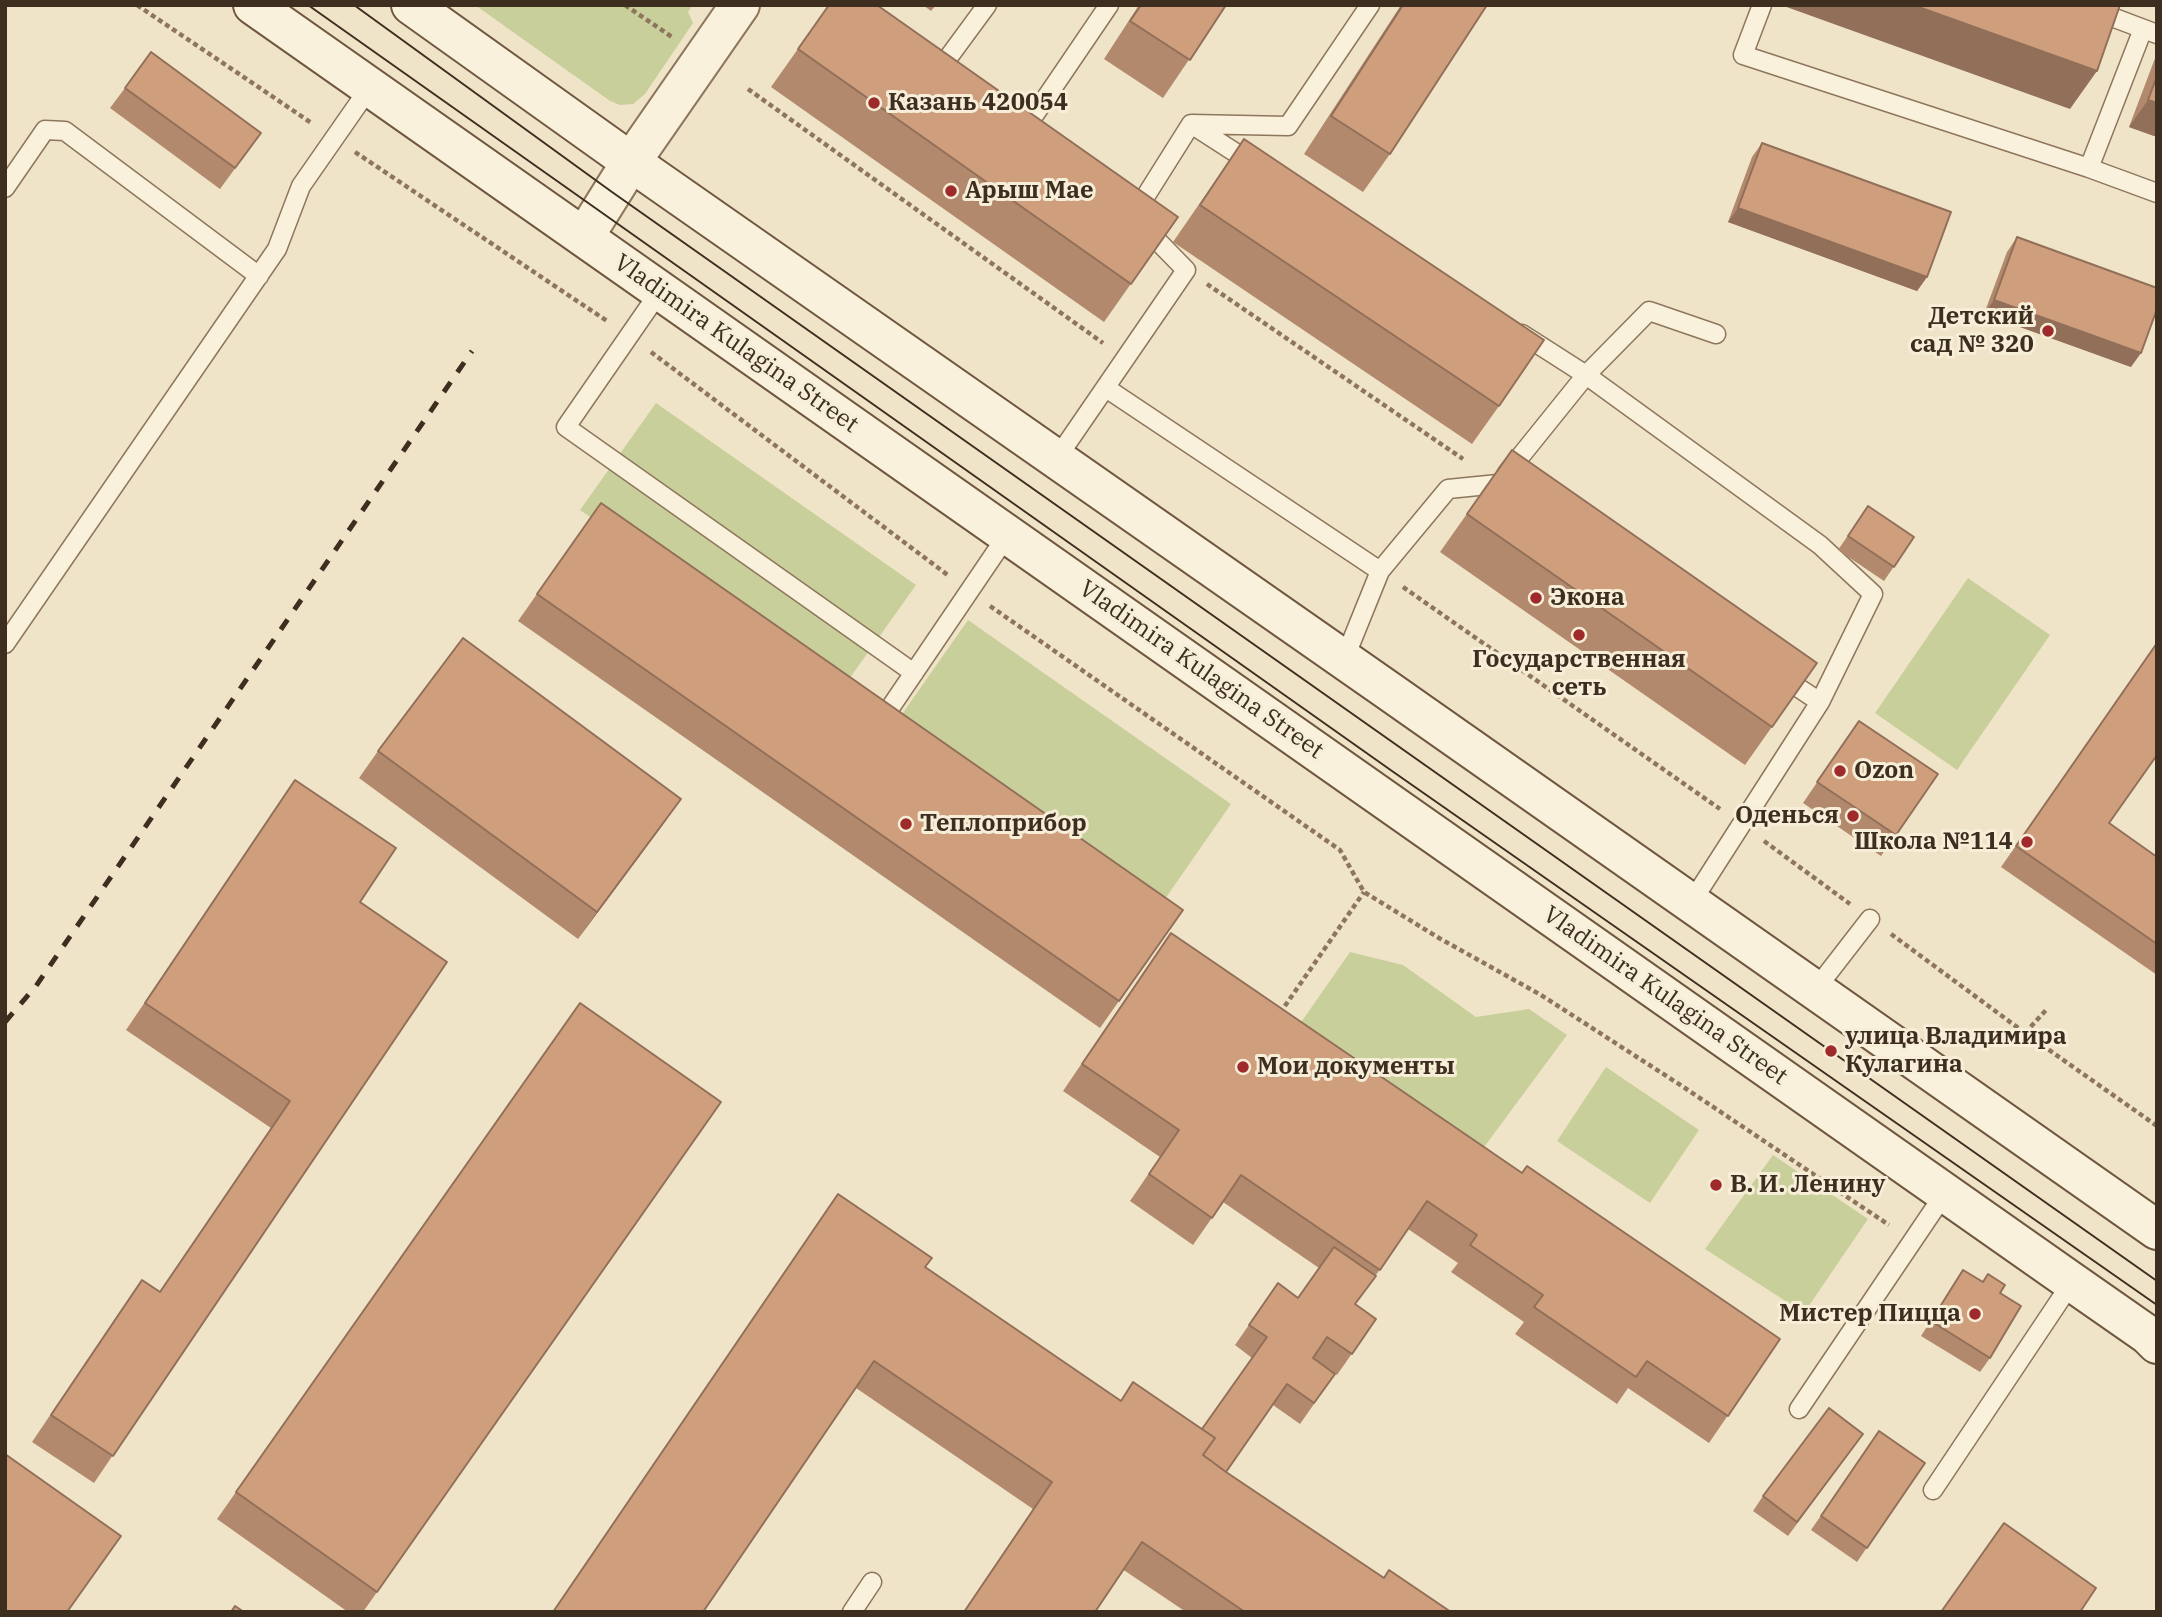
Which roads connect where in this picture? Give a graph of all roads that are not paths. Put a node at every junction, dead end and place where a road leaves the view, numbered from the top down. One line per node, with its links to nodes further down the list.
1 (253, 5): 11 (main road, Vladimira Kulagina Street)
2 (411, 5): 14 (main road)
3 (740, 5): 14 (main road)
4 (987, 5): 10 (lane)
5 (1109, 5): 13 (lane)
6 (1370, 5): 12 (lane)
7 (1762, 5): 15 (lane)
8 (2080, 5): 9 (lane)
9 (2150, 32): 15 (lane)
10 (933, 79)
11 (370, 87): 19 (main road, Vladimira Kulagina Street); 20 (lane)
12 (1191, 124): 16 (lane); 25 (lane)
13 (1019, 138)
14 (631, 162): 19 (main road); 26 (main road)
15 (2089, 168): 18 (lane)
16 (1273, 176)
17 (5, 188): 20 (lane)
18 (2157, 193)
19 (584, 237): 21 (main road, Vladimira Kulagina Street)
20 (259, 276): 31 (lane)
21 (660, 291): 29 (main road, Vladimira Kulagina Street); 34 (lane)
22 (1505, 323): 24 (lane)
23 (1716, 334): 24 (lane)
24 (1586, 375): 27 (lane); 35 (lane)
25 (1106, 388): 26 (lane); 30 (lane)
26 (1057, 458): 32 (main road)
27 (1498, 484): 28 (lane); 30 (lane)
28 (1521, 499)
29 (1007, 534): 34 (lane); 40 (main road, Vladimira Kulagina Street)
30 (1380, 571): 32 (lane)
31 (5, 643)
32 (1344, 660): 37 (main road)
33 (1762, 663): 35 (lane)
34 (914, 673): 36 (lane)
35 (1820, 702): 37 (lane)
36 (888, 711)
37 (1691, 903): 39 (main road)
38 (1870, 919): 39 (lane)
39 (1815, 990): 41 (main road)
40 (1945, 1193): 42 (main road, Vladimira Kulagina Street); 44 (lane)
41 (2157, 1230)
42 (2072, 1282): 43 (main road, Vladimira Kulagina Street); 45 (lane)
43 (2152, 1339)
44 (1799, 1409)
45 (1933, 1490)
46 (872, 1582): 47 (lane)
47 (852, 1612)

